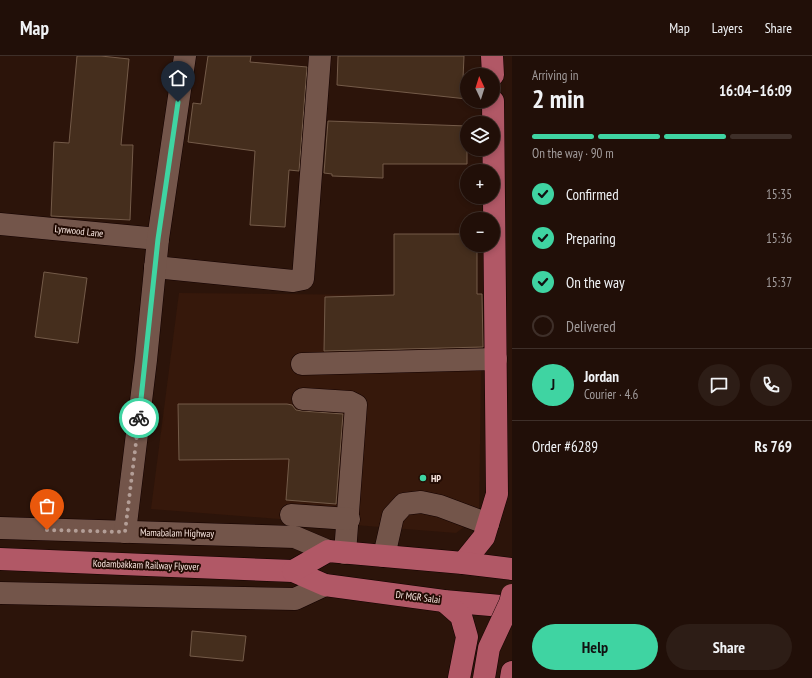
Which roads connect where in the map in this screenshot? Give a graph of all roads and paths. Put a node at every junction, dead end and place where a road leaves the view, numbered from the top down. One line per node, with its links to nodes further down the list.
1 (185, 56): 7 (street)
2 (320, 56): 8 (street)
3 (492, 56): 4 (main road)
4 (493, 68)
5 (493, 108): 9 (main road)
6 (0, 224): 7 (street, Lynwood Lane)
7 (158, 239): 8 (street)
8 (155, 267): 16 (street)
9 (496, 359): 10 (street); 14 (main road)
10 (302, 364)
11 (303, 399): 13 (street)
12 (290, 515): 13 (street)
13 (349, 519): 17 (street)
14 (488, 524): 18 (street); 20 (main road)
15 (0, 528): 16 (street, Mamabalam Highway)
16 (125, 532): 17 (street, Mamabalam Highway)
17 (336, 552): 18 (main road); 22 (main road)
18 (384, 556): 20 (main road)
19 (0, 559): 22 (main road, Kodambakkam Railway Flyover)
20 (462, 562): 21 (main road)
21 (512, 569)
22 (288, 571): 23 (main road, Kodambakkam Railway Flyover)
23 (325, 585): 24 (street); 26 (main road, Dr MGR Salai)
24 (0, 592)
25 (512, 595): 30 (main road, bridge)
26 (444, 601): 27 (main road, Dr MGR Salai); 29 (main road)
27 (512, 607)
28 (512, 672): 31 (main road)
29 (459, 678)
30 (484, 678)
31 (511, 678)

